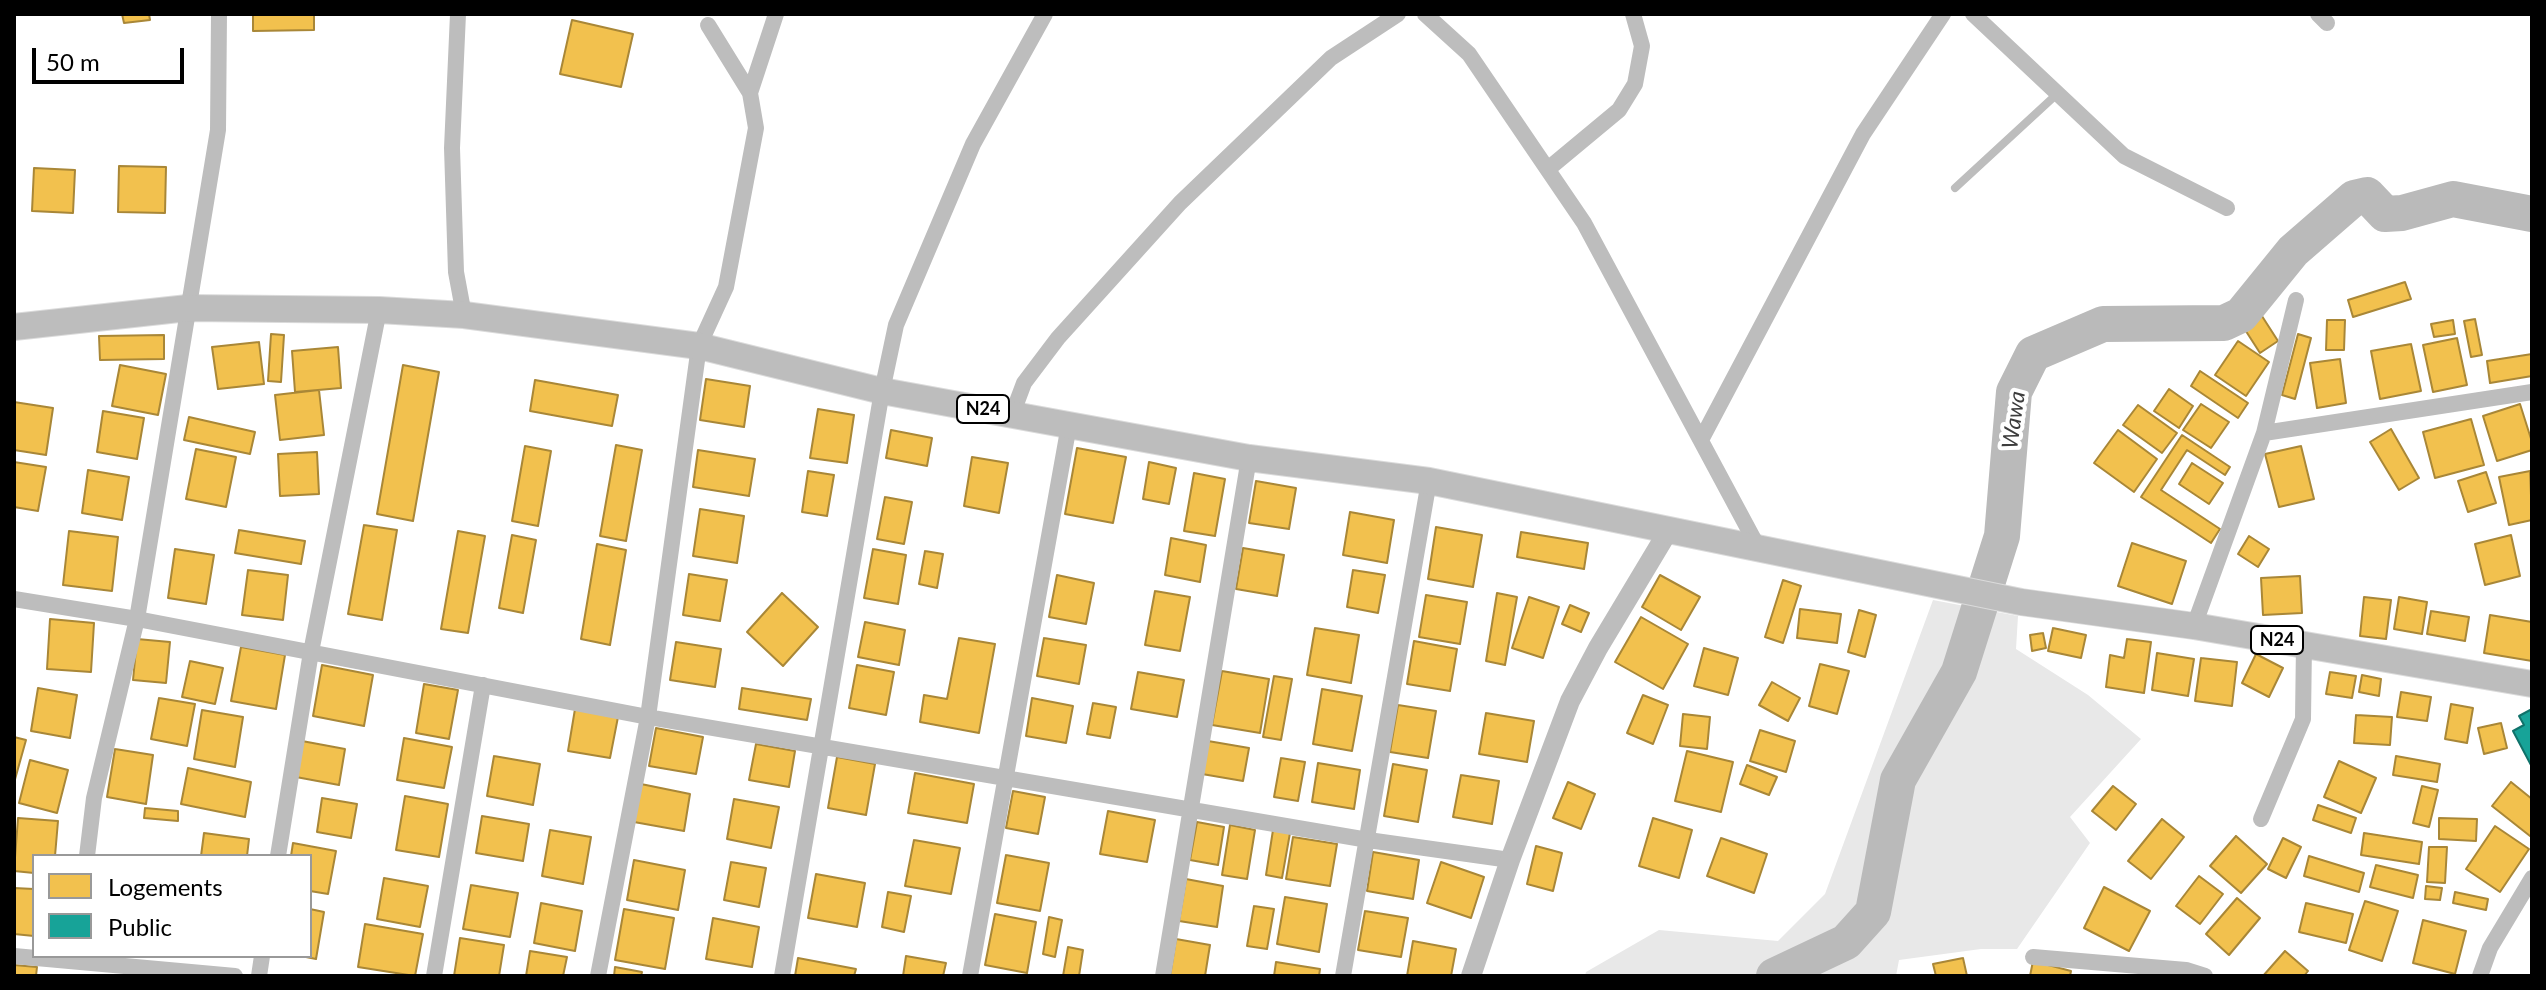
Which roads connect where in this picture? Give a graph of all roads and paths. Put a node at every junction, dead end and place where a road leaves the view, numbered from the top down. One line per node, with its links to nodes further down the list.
1 (219, 14): 17 (street)
2 (458, 14): 19 (street)
3 (776, 14): 11 (street)
4 (1045, 14): 22 (street)
5 (1398, 14): 24 (street)
6 (1633, 14): 13 (street)
7 (1943, 14): 27 (street)
8 (1973, 14): 12 (street)
9 (1434, 17): 13 (street)
10 (708, 25): 11 (street)
11 (750, 93): 21 (street)
12 (2058, 93): 14 (lane); 15 (street)
13 (1548, 169): 27 (street)
14 (1955, 188)
15 (2227, 208)
16 (2296, 300): 26 (street)
17 (188, 308): 18 (main road, N24); 20 (main road, N24); 33 (street)
18 (379, 310): 19 (main road, N24); 36 (street)
19 (464, 315): 21 (main road, N24)
20 (14, 327)
21 (699, 346): 22 (main road, N24); 39 (street)
22 (882, 391): 24 (main road, N24); 40 (street)
23 (2532, 392): 26 (street)
24 (1012, 415): 25 (main road, N24)
25 (1069, 425): 28 (main road, N24); 41 (street)
26 (2264, 433): 34 (street)
27 (1701, 440): 31 (street)
28 (1249, 458): 29 (main road, N24); 42 (street)
29 (1429, 481): 30 (main road, N24); 44 (street)
30 (1670, 528): 31 (main road, N24); 47 (street)
31 (1759, 549): 34 (main road, N24)
32 (14, 599): 33 (street)
33 (137, 619): 36 (street); 45 (street)
34 (2194, 626): 35 (main road, N24)
35 (2304, 644): 37 (main road, N24); 43 (street)
36 (311, 652): 38 (street); 46 (street)
37 (2532, 684)
38 (483, 685): 39 (street); 53 (street)
39 (648, 717): 40 (street); 54 (street)
40 (822, 747): 41 (street); 55 (street)
41 (1005, 778): 42 (street); 56 (street)
42 (1191, 810): 44 (street); 57 (street)
43 (2261, 819)
44 (1368, 840): 47 (street); 58 (street)
45 (87, 854)
46 (278, 854)
47 (1510, 860): 59 (street)
48 (2532, 878): 61 (street)
49 (14, 956): 51 (street)
50 (2033, 957): 60 (street)
51 (74, 964): 52 (street)
52 (235, 976)
53 (434, 976)
54 (598, 976)
55 (782, 976)
56 (970, 976)
57 (1163, 976)
58 (1343, 976)
59 (1471, 976)
60 (2205, 976)
61 (2480, 976)

